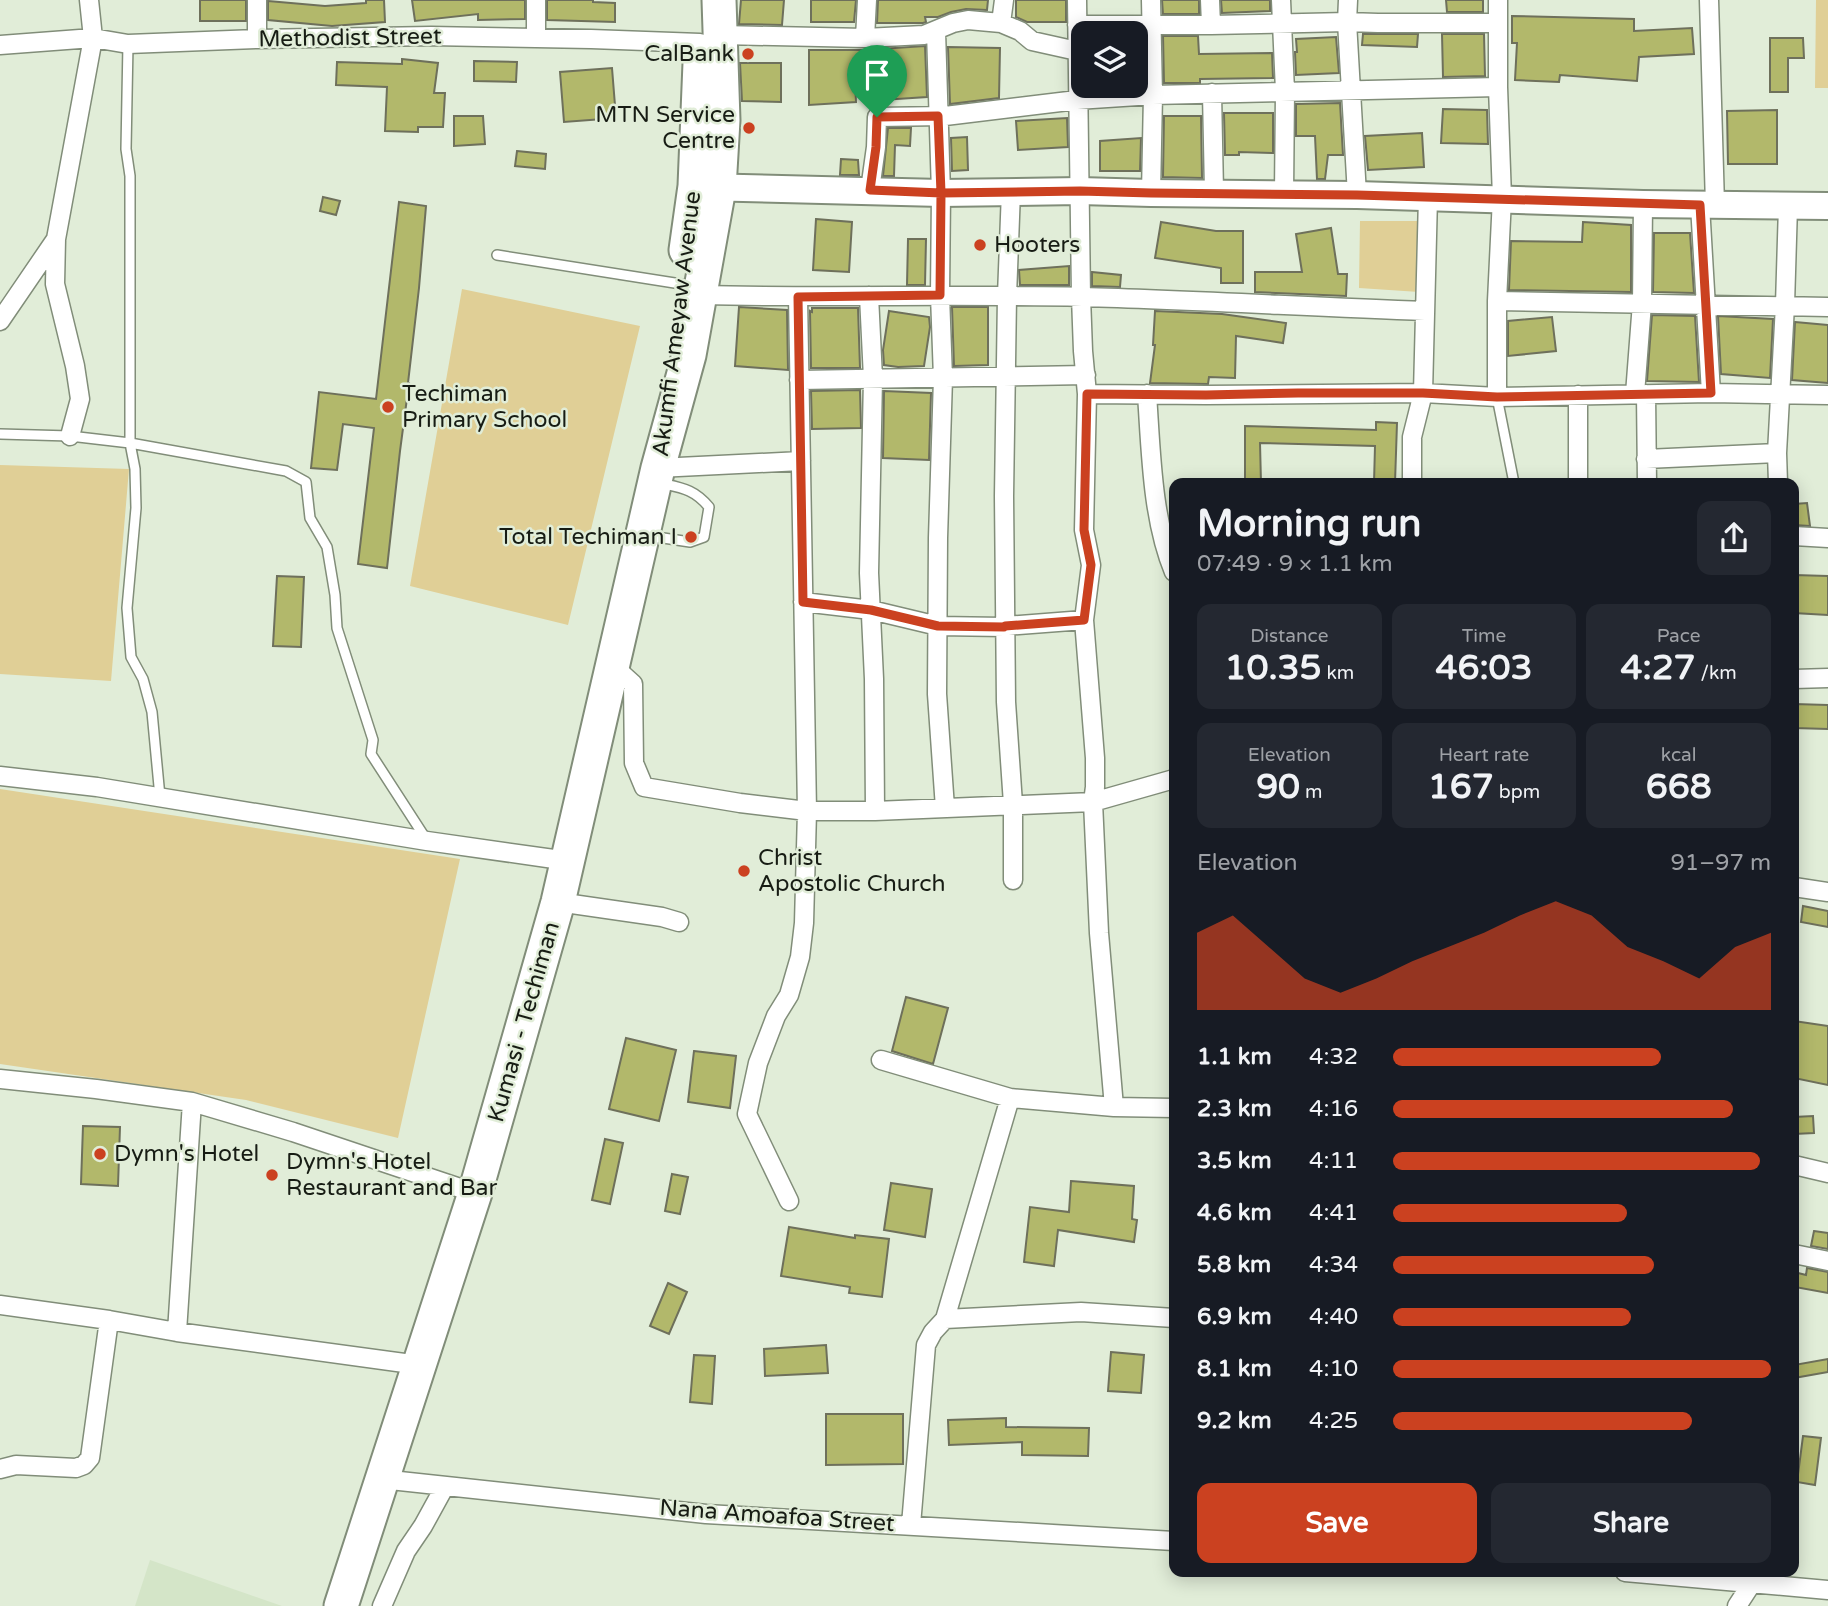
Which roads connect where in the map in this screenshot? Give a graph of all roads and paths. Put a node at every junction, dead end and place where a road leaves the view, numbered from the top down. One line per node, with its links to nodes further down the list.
1 (89, 0): 25 (street)
2 (257, 0): 27 (street)
3 (536, 0): 24 (street)
4 (698, 0): 28 (highway, Akumfi Ameyaw Avenue)
5 (719, 0): 28 (highway, Akumfi Ameyaw Avenue)
6 (867, 0): 26 (street)
7 (1004, 0): 17 (street)
8 (1077, 0): 15 (street)
9 (1151, 0): 21 (street)
10 (1210, 0): 22 (street)
11 (1281, 0): 18 (street)
12 (1348, 0): 16 (street)
13 (1499, 0): 19 (street)
14 (1709, 0): 52 (street)
15 (1077, 21)
16 (1347, 22): 18 (street); 19 (street); 34 (street)
17 (1001, 23): 23 (street, Methodist Street); 31 (street)
18 (1282, 23): 22 (street); 33 (street)
19 (1498, 23): 32 (street)
20 (1148, 25): 21 (street)
21 (1152, 25): 22 (street); 36 (street)
22 (1211, 25)
23 (936, 31): 26 (street, Methodist Street); 38 (street)
24 (536, 37): 27 (street, Methodist Street); 28 (street, Methodist Street)
25 (93, 38): 29 (street, Methodist Street); 30 (street, Methodist Street); 55 (street)
26 (866, 38): 28 (street, Methodist Street)
27 (257, 39): 29 (street, Methodist Street)
28 (710, 39): 39 (highway, Akumfi Ameyaw Avenue)
29 (128, 44): 86 (lane)
30 (0, 45)
31 (1071, 50)
32 (1502, 87): 34 (street); 48 (street); 50 (street)
33 (1285, 91): 34 (street); 35 (street); 46 (street)
34 (1351, 91): 47 (street)
35 (1212, 93): 36 (street); 43 (street)
36 (1153, 95): 37 (street); 45 (street)
37 (1077, 100): 38 (street); 42 (street)
38 (938, 116): 40 (street); 44 (street)
39 (707, 187): 40 (street); 57 (highway, Akumfi Ameyaw Avenue)
40 (870, 190): 44 (street)
41 (1011, 191): 42 (street); 44 (street); 60 (street)
42 (1080, 191): 45 (street); 62 (street)
43 (1214, 192): 45 (street); 46 (street)
44 (941, 193): 58 (street)
45 (1151, 193)
46 (1284, 193): 47 (street)
47 (1357, 195): 49 (street)
48 (1615, 195)
49 (1428, 197): 50 (street); 68 (street)
50 (1502, 198): 51 (street); 63 (street)
51 (1643, 204): 52 (street); 64 (street)
52 (1707, 205): 53 (street); 65 (street)
53 (1788, 206): 54 (street); 66 (street)
54 (1828, 206)
55 (56, 239): 69 (street); 85 (street)
56 (497, 255): 57 (lane)
57 (691, 289): 61 (street); 90 (highway, Akumfi Ameyaw Avenue)
58 (940, 295): 59 (street); 60 (street); 73 (street)
59 (869, 296): 61 (street); 72 (street)
60 (1007, 296): 62 (street); 71 (street)
61 (798, 297): 74 (street)
62 (1082, 297): 68 (street); 70 (street)
63 (1497, 301): 64 (street); 83 (street)
64 (1642, 303): 65 (street); 80 (street)
65 (1706, 304): 66 (street); 76 (street)
66 (1785, 305): 67 (street); 77 (street)
67 (1828, 307)
68 (1425, 311): 75 (street)
69 (0, 321)
70 (1086, 375): 71 (street); 78 (street)
71 (1006, 376): 73 (street); 104 (street)
72 (873, 378): 73 (street); 74 (street); 101 (street)
73 (943, 378): 103 (street)
74 (799, 380): 89 (street)
75 (1423, 393): 79 (street); 83 (street); 91 (street)
76 (1711, 393): 77 (street); 80 (street)
77 (1780, 393): 82 (street); 87 (street)
78 (1087, 394): 79 (street); 102 (street)
79 (1147, 394): 99 (street)
80 (1641, 394): 81 (street); 88 (street)
81 (1578, 395): 83 (street); 93 (street)
82 (1828, 395)
83 (1497, 397): 92 (lane)
84 (0, 434): 85 (lane)
85 (71, 436): 86 (lane)
86 (130, 443): 110 (lane); 116 (lane)
87 (1777, 453): 88 (street); 95 (street)
88 (1646, 459): 94 (street)
89 (801, 461): 90 (street); 100 (street)
90 (656, 475): 96 (highway, Kumasi - Techiman); 96 (lane)
91 (1412, 478)
92 (1513, 478)
93 (1578, 478)
94 (1647, 478)
95 (1778, 478)
96 (643, 534): 105 (highway, Kumasi - Techiman)
97 (1799, 536): 98 (street)
98 (1828, 538)
99 (1169, 558)
100 (803, 602): 101 (street); 114 (street)
101 (871, 610): 103 (street); 115 (street)
102 (1084, 620): 104 (street); 111 (street)
103 (938, 626): 104 (street); 113 (street)
104 (1005, 626): 112 (street)
105 (612, 665): 114 (street); 117 (highway, Kumasi - Techiman)
106 (1828, 678): 107 (street)
107 (1799, 679)
108 (0, 776): 110 (street)
109 (1169, 780): 111 (street)
110 (160, 797): 116 (street)
111 (1093, 802): 112 (street); 127 (street)
112 (1013, 804): 113 (street); 118 (street)
113 (946, 808): 115 (street)
114 (807, 811): 115 (street); 132 (street)
115 (875, 811)
116 (427, 841): 117 (street)
117 (568, 860): 121 (highway, Kumasi - Techiman)
118 (1013, 880)
119 (1799, 888): 120 (street)
120 (1828, 892)
121 (558, 902): 122 (street); 131 (highway, Kumasi - Techiman)
122 (679, 922)
123 (881, 1060): 125 (street)
124 (0, 1079): 126 (street)
125 (1010, 1098): 127 (street); 137 (street)
126 (192, 1102): 131 (street); 139 (street)
127 (1114, 1107): 128 (street)
128 (1169, 1108)
129 (1799, 1166): 130 (street)
130 (1828, 1172)
131 (475, 1193): 140 (highway, Kumasi - Techiman)
132 (789, 1201)
133 (1799, 1255): 134 (street)
134 (1828, 1261)
135 (0, 1305): 138 (street)
136 (1169, 1318): 137 (street)
137 (945, 1319): 144 (street)
138 (109, 1320): 139 (street); 141 (street)
139 (177, 1332): 140 (street)
140 (419, 1365): 142 (highway, Kumasi - Techiman)
141 (0, 1469)
142 (381, 1479): 143 (street, Nana Amoafoa Street); 149 (highway, Kumasi - Techiman)
143 (445, 1486): 144 (street, Nana Amoafoa Street); 150 (street)
144 (911, 1525): 145 (street, Nana Amoafoa Street)
145 (1169, 1541)
146 (1683, 1577): 147 (street)
147 (1752, 1583): 148 (street); 151 (street)
148 (1828, 1590)
149 (341, 1606)
150 (382, 1606)
151 (1737, 1606)

